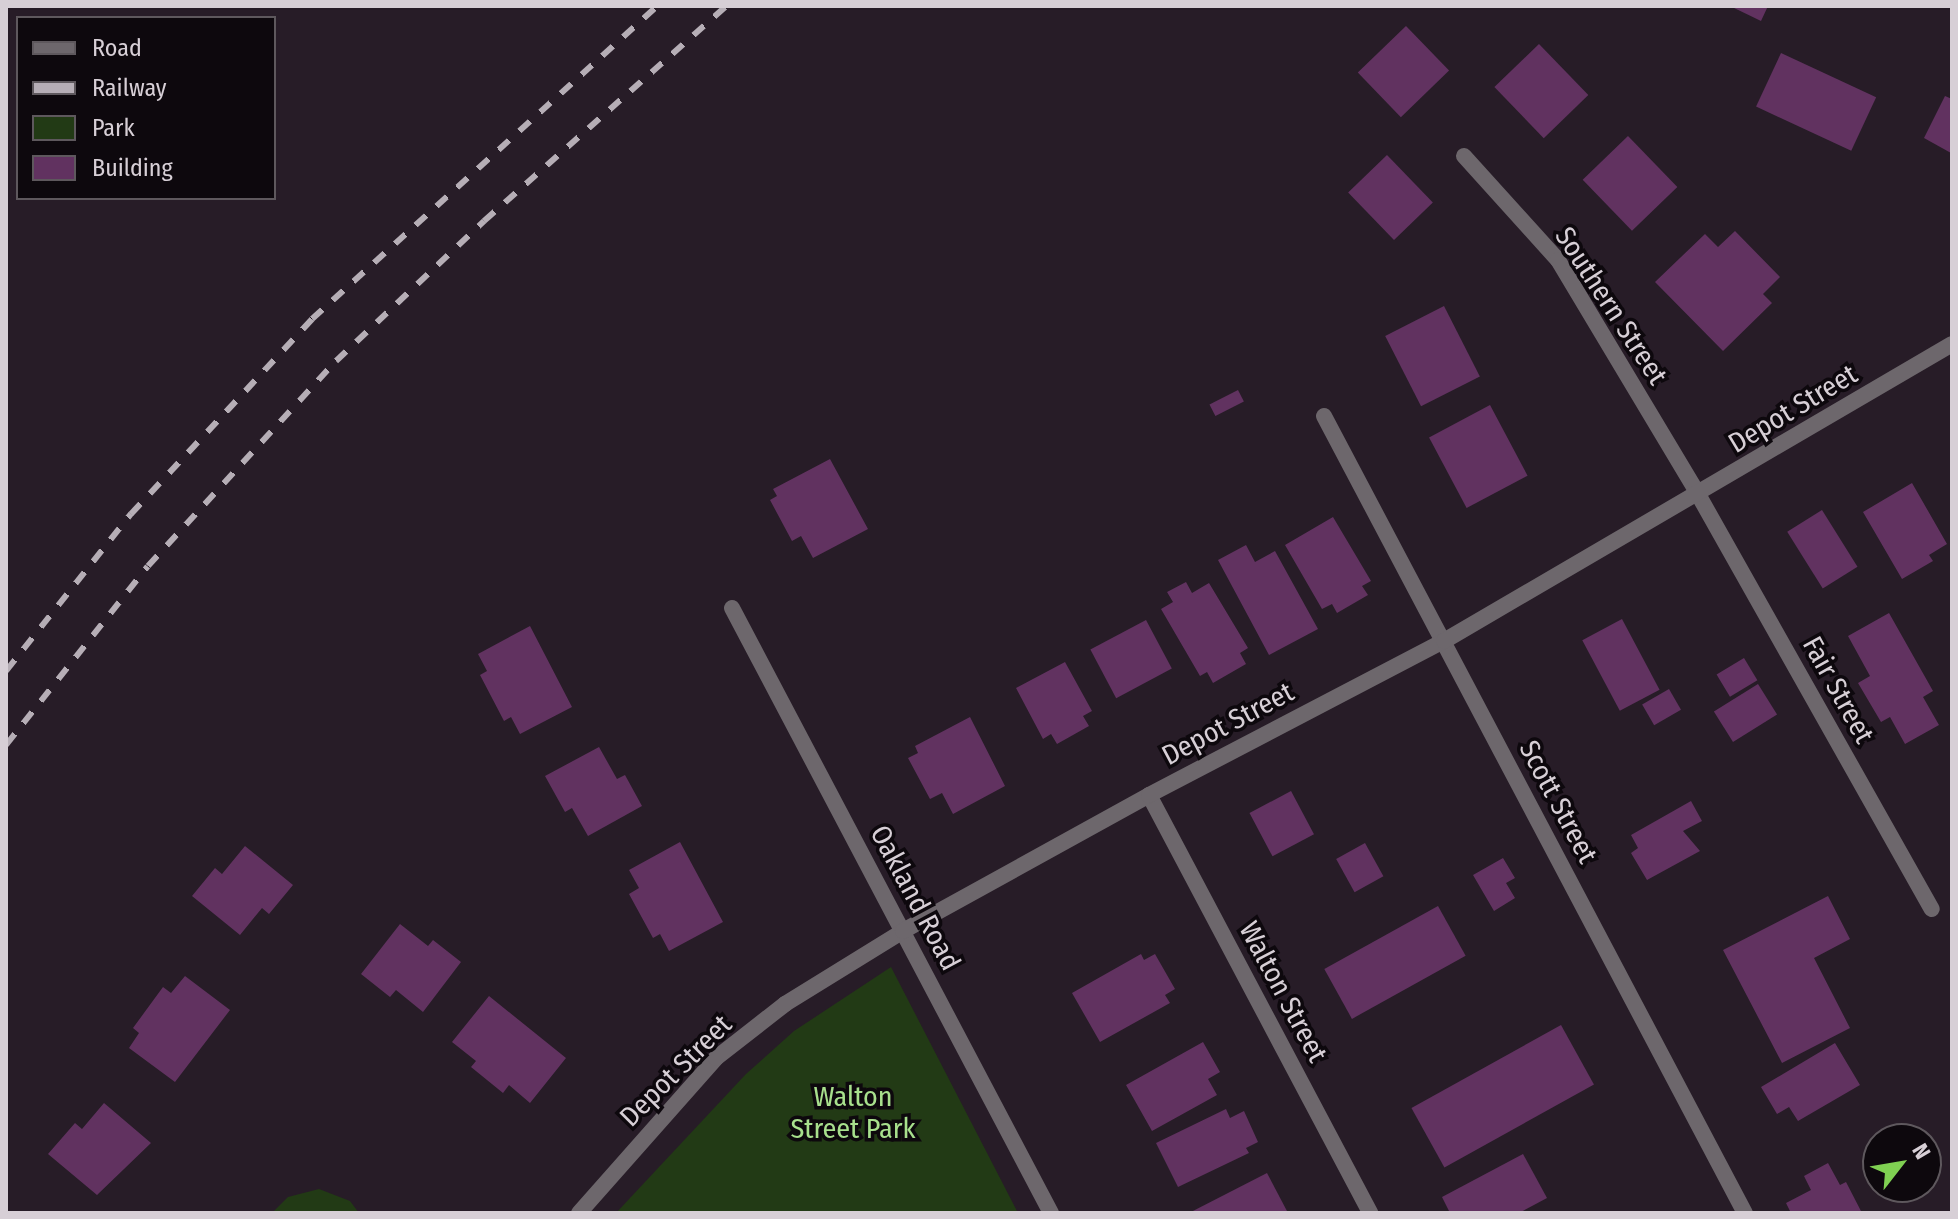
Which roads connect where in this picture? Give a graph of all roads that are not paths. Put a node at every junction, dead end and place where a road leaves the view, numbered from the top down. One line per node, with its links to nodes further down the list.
1 (1464, 156): 4 (street, Southern Street)
2 (1952, 344): 4 (street, Depot Street)
3 (1324, 416): 6 (street, Scott Street)
4 (1699, 496): 6 (street, Depot Street); 8 (street, Fair Street)
5 (732, 608): 9 (street, Oakland Road)
6 (1444, 641): 7 (street, Depot Street); 13 (street, Scott Street)
7 (1149, 795): 9 (street, Depot Street); 12 (street, Walton Street)
8 (1932, 909)
9 (903, 931): 10 (street, Depot Street); 11 (street, Oakland Road)
10 (579, 1213)
11 (1051, 1213)
12 (1370, 1213)
13 (1745, 1213)

